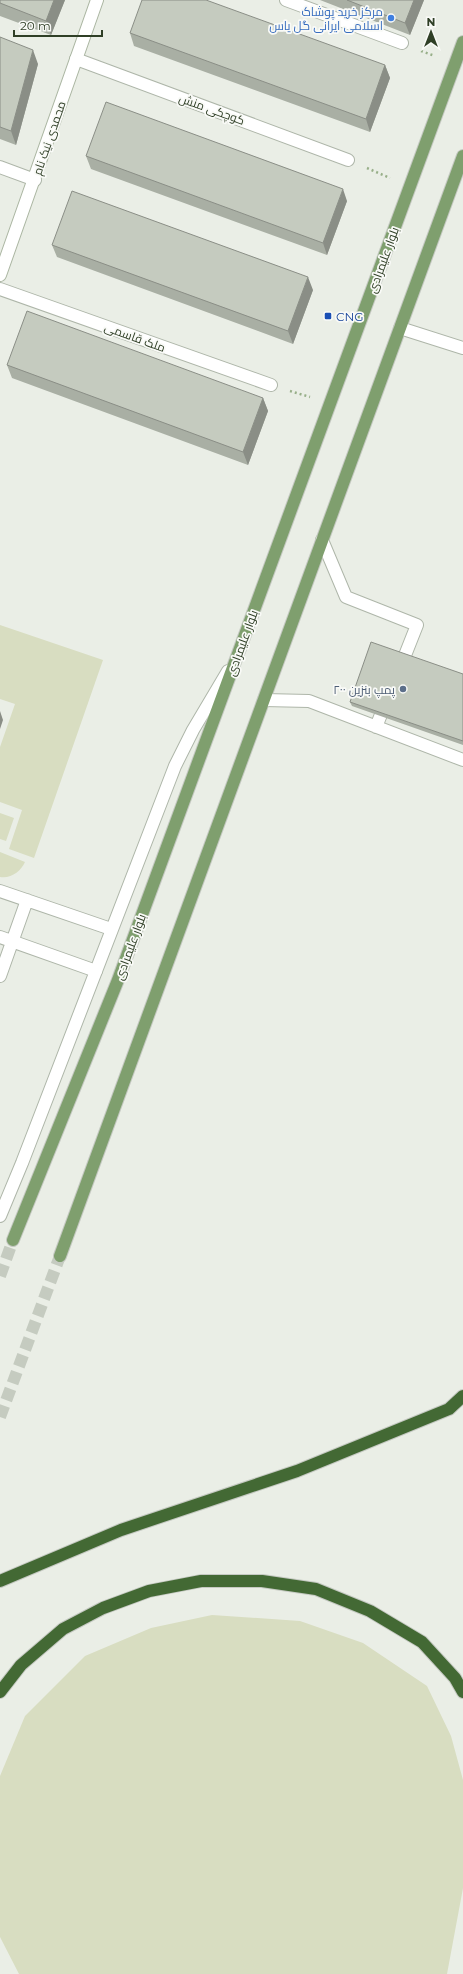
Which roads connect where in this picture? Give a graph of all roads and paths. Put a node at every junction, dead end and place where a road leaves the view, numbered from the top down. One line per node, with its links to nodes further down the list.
1 (97, 0): 5 (street, محمدی نیک نام)
2 (286, 0): 4 (street)
3 (463, 42): 6 (main road, بلوار علیمرادی)
4 (402, 43): 6 (path)
5 (76, 59): 8 (street, کوچکی منش); 10 (street, محمدی نیک نام)
6 (455, 64): 11 (main road, بلوار علیمرادی)
7 (463, 156): 14 (main road)
8 (348, 160): 11 (path)
9 (0, 167): 10 (street)
10 (34, 180): 12 (street, محمدی نیک نام)
11 (410, 187): 17 (main road, بلوار علیمرادی)
12 (0, 276)
13 (0, 289): 16 (street, ملک قاسمی)
14 (400, 328): 15 (street); 18 (main road)
15 (463, 348)
16 (271, 385): 17 (path)
17 (330, 403): 19 (main road, بلوار علیمرادی)
18 (322, 540): 20 (street); 22 (main road)
19 (237, 656): 27 (street); 33 (main road, بلوار علیمرادی)
20 (397, 676)
21 (391, 691): 23 (street)
22 (264, 700): 23 (street); 34 (main road)
23 (376, 727): 24 (street)
24 (463, 760)
25 (0, 891): 26 (street)
26 (27, 900): 27 (street); 29 (street)
27 (111, 929): 30 (street)
28 (0, 937): 29 (street)
29 (12, 942): 30 (street); 31 (street)
30 (96, 971): 32 (street)
31 (0, 976)
32 (0, 1216)
33 (13, 1240)
34 (60, 1256)
35 (463, 1396): 36 (highway)
36 (0, 1581)
37 (0, 1692): 38 (highway)
38 (463, 1692)

